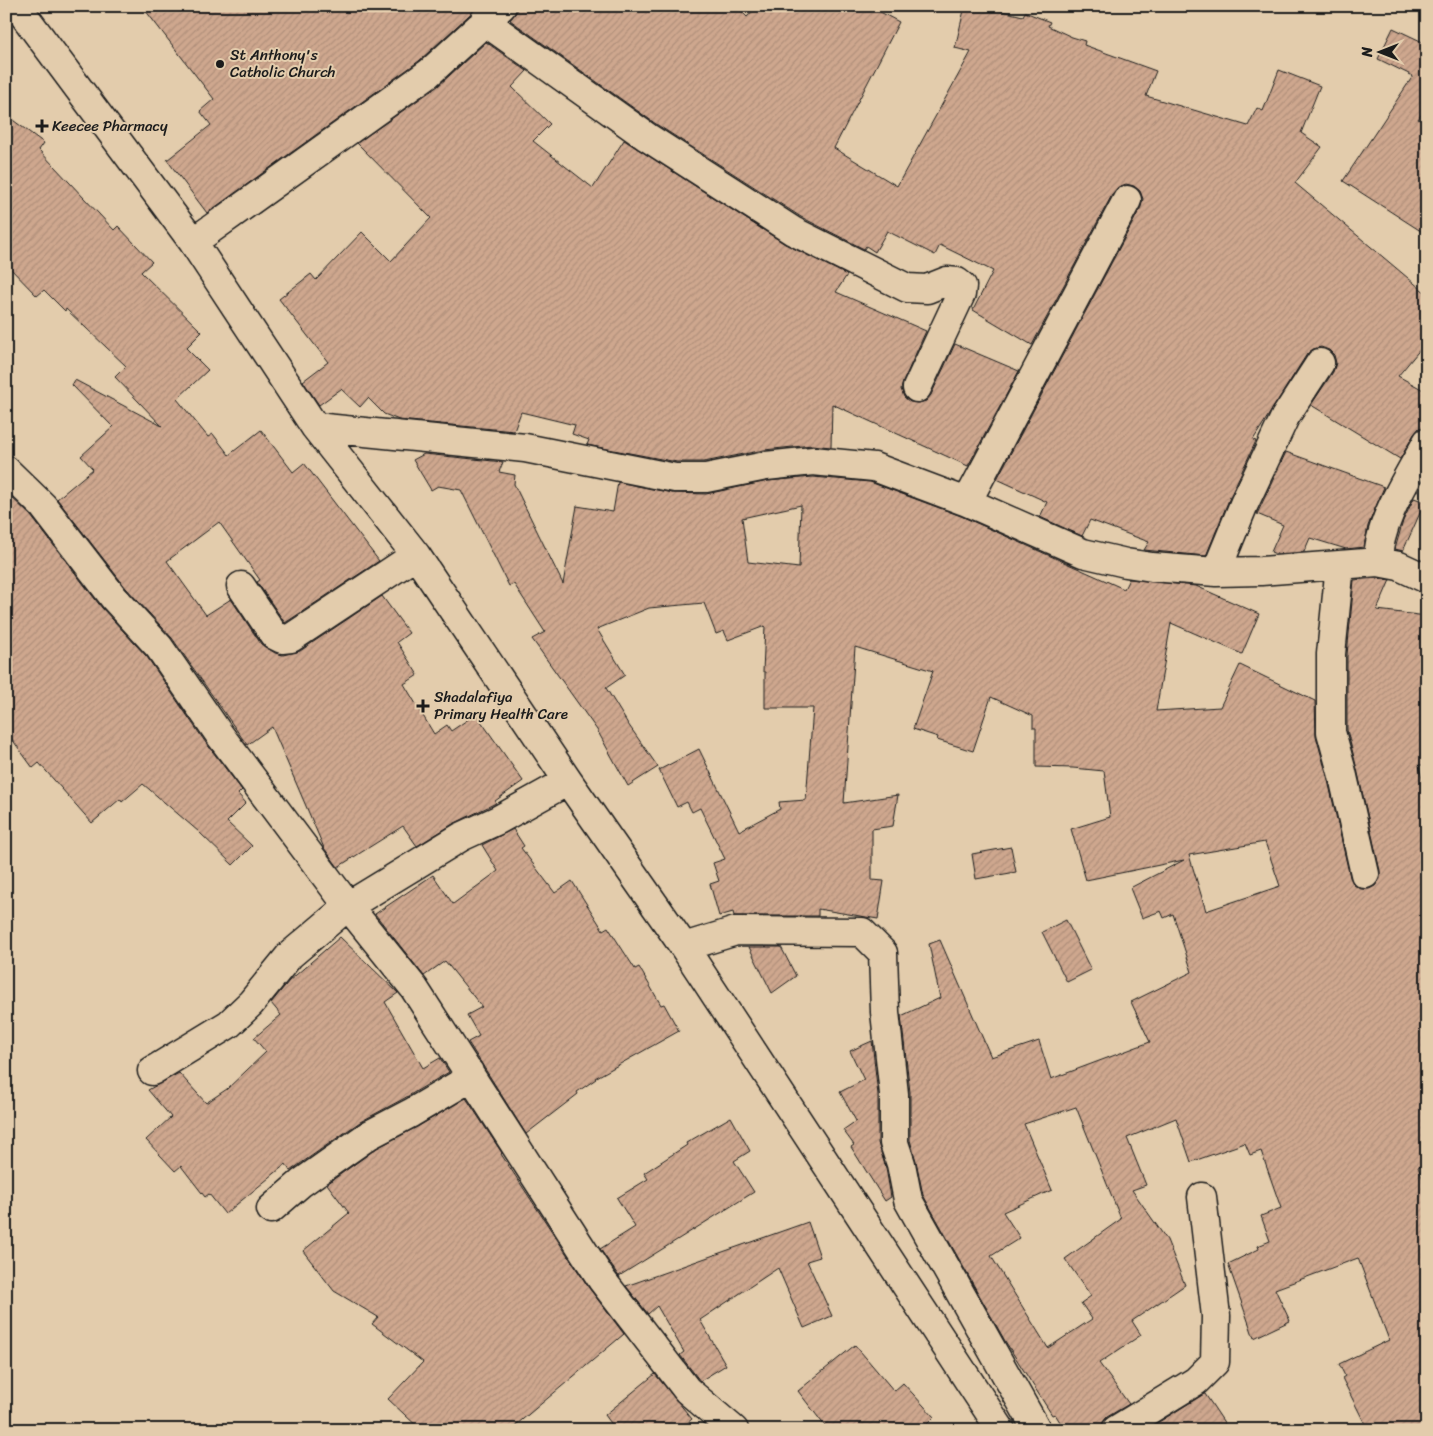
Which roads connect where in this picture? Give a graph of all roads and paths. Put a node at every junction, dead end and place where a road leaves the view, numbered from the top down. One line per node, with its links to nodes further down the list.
1 (17, 6): 4 (street)
2 (493, 14): 4 (street); 6 (street)
3 (1127, 200): 10 (street)
4 (193, 242): 7 (street)
5 (1320, 363): 14 (street)
6 (917, 388)
7 (315, 427): 10 (street); 11 (street)
8 (1427, 442): 12 (street)
9 (6, 470): 19 (street)
10 (967, 502): 14 (street)
11 (416, 555): 16 (street); 17 (street)
12 (1378, 562): 13 (street); 15 (street)
13 (1340, 565): 14 (street); 18 (street)
14 (1216, 572)
15 (1427, 579)
16 (241, 586)
17 (568, 781): 19 (street); 20 (street)
18 (1365, 874)
19 (348, 906): 21 (street); 22 (street)
20 (684, 947): 26 (street); 27 (street)
21 (152, 1071)
22 (470, 1072): 24 (street); 25 (street)
23 (1202, 1197): 28 (street)
24 (271, 1209)
25 (734, 1430)
26 (1001, 1430)
27 (1036, 1430)
28 (1116, 1430)

